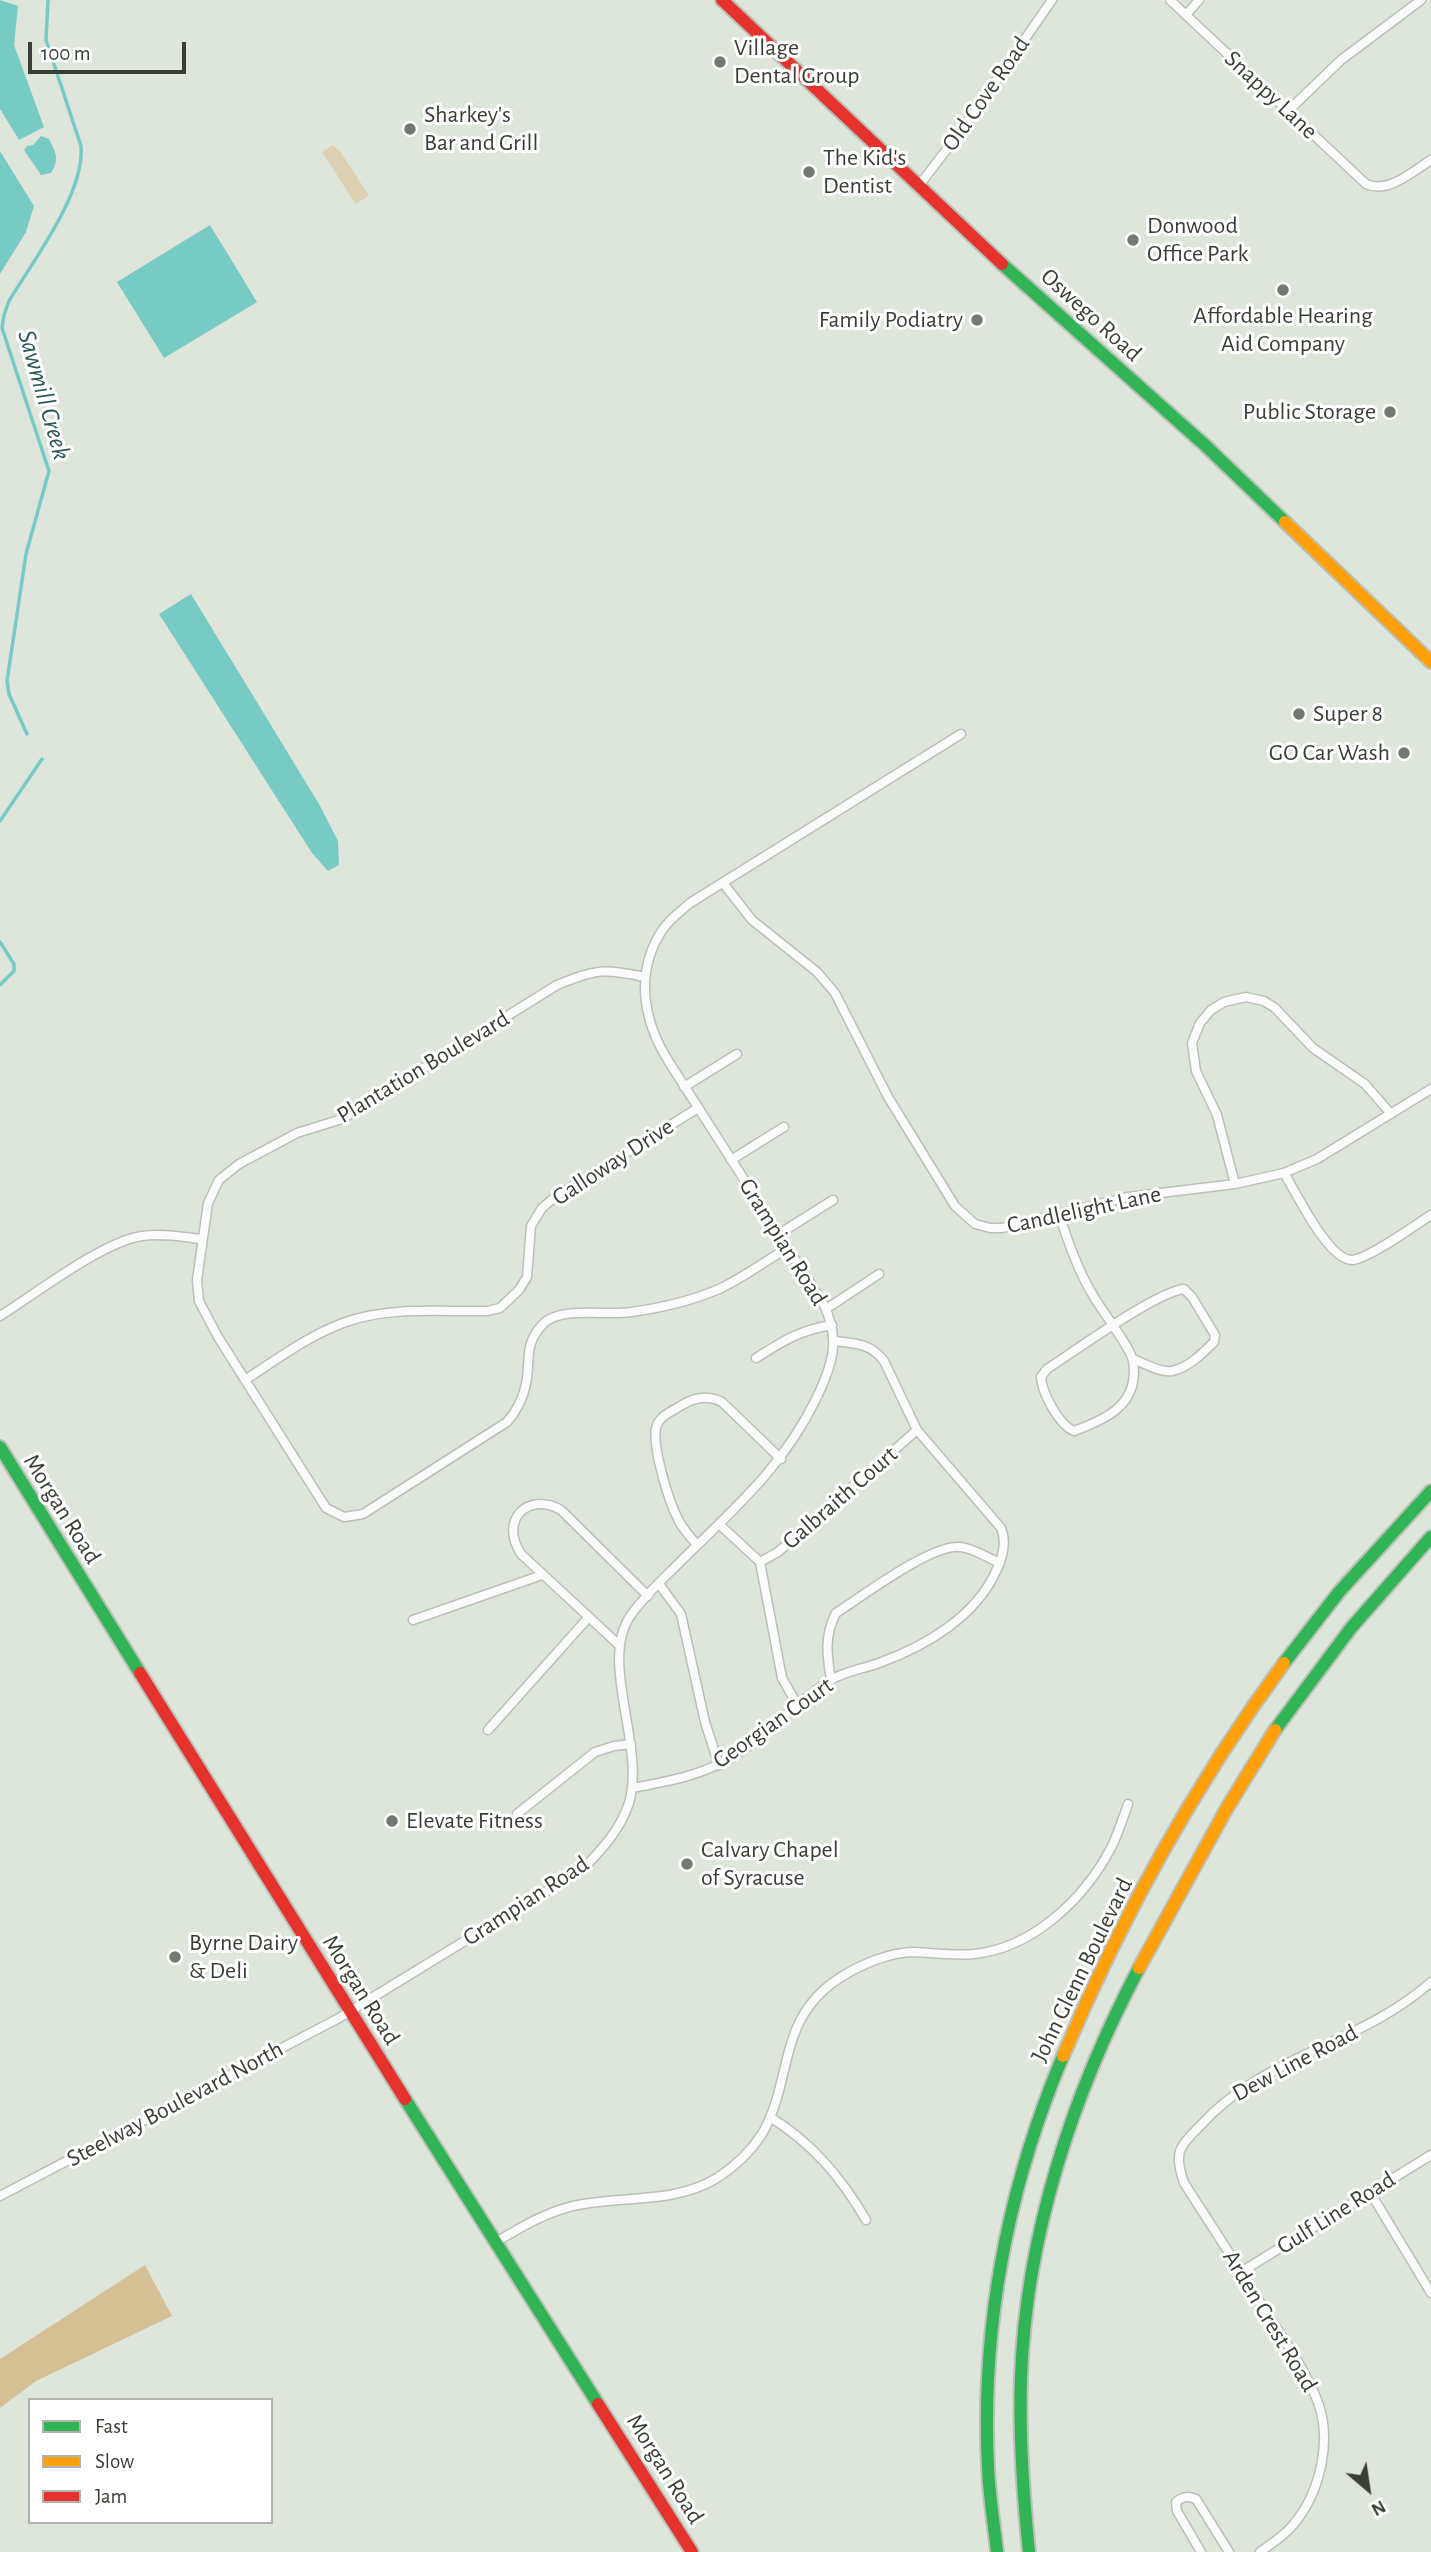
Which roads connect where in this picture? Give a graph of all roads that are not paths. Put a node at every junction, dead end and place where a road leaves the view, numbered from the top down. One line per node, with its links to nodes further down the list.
1 (722, 0): 9 (main road, Oswego Road)
2 (1052, 0): 9 (street, Old Cove Road)
3 (1170, 0): 6 (street, Snappy Lane)
4 (1199, 0): 6 (street)
5 (1421, 0): 7 (street)
6 (1186, 15): 7 (street, Snappy Lane)
7 (1288, 111): 8 (street, Snappy Lane)
8 (1431, 160)
9 (918, 187): 10 (main road, Oswego Road)
10 (1431, 662)
11 (961, 734): 12 (street, Grampian Road)
12 (723, 883): 13 (street, Grampian Road); 24 (street, Candlelight Lane)
13 (645, 977): 15 (street, Grampian Road); 27 (street, Plantation Boulevard)
14 (737, 1054): 15 (street)
15 (684, 1087): 17 (street, Grampian Road)
16 (1431, 1089): 18 (street, Candlelight Lane)
17 (698, 1108): 20 (street, Grampian Road); 37 (street, Galloway Drive)
18 (1391, 1114): 21 (street, Candlelight Lane); 22 (street)
19 (783, 1127): 20 (street)
20 (731, 1160): 26 (street, Grampian Road)
21 (1284, 1173): 22 (street, Candlelight Lane); 25 (street)
22 (1235, 1184): 24 (street, Candlelight Lane)
23 (832, 1200): 26 (street)
24 (1059, 1213): 33 (street)
25 (1431, 1214)
26 (779, 1234): 28 (street, Grampian Road)
27 (202, 1239): 31 (street); 37 (street, Plantation Boulevard)
28 (788, 1248): 30 (street, Grampian Road); 37 (street, Plantation Boulevard)
29 (879, 1274): 30 (street)
30 (826, 1310): 32 (street, Grampian Road)
31 (0, 1316)
32 (832, 1325): 34 (street, Grampian Road); 35 (street)
33 (1113, 1327): 36 (street); 36 (street); 36 (street)
34 (835, 1341): 38 (street); 40 (street, Grampian Road)
35 (756, 1358)
36 (1133, 1359)
37 (245, 1380)
38 (917, 1430): 45 (street, Galbraith Court); 46 (street)
39 (0, 1447): 62 (main road, Morgan Road)
40 (781, 1459): 42 (street, Grampian Road); 44 (street)
41 (1431, 1491): 73 (main road, John Glenn Boulevard)
42 (719, 1524): 44 (street, Grampian Road); 45 (street)
43 (1431, 1537): 74 (main road, John Glenn Boulevard)
44 (697, 1545): 48 (street, Grampian Road)
45 (760, 1562): 54 (street)
46 (1000, 1563): 53 (street, Georgian Court); 53 (street)
47 (542, 1575): 49 (street); 50 (street); 51 (street)
48 (659, 1584): 49 (street, Grampian Road); 57 (street)
49 (648, 1596): 52 (street, Grampian Road)
50 (588, 1618): 52 (street); 55 (street)
51 (413, 1620)
52 (619, 1645): 56 (street, Grampian Road)
53 (831, 1680): 54 (street, Georgian Court)
54 (797, 1706): 57 (street, Georgian Court)
55 (488, 1730)
56 (631, 1744): 58 (street, Grampian Road); 60 (street)
57 (719, 1765): 58 (street, Georgian Court)
58 (632, 1788): 62 (street, Grampian Road)
59 (1128, 1804): 63 (street)
60 (517, 1814)
61 (1431, 1982): 65 (street, Dew Line Road)
62 (350, 2012): 67 (street, Steelway Boulevard North); 69 (main road, Morgan Road)
63 (770, 2117): 68 (street); 69 (street)
64 (1431, 2155): 66 (street, Gulf Line Road)
65 (1178, 2162): 70 (street, Arden Crest Road)
66 (1370, 2192): 70 (street, Gulf Line Road); 71 (street)
67 (0, 2196)
68 (866, 2220)
69 (496, 2242): 72 (main road, Morgan Road)
70 (1241, 2272): 77 (street, Arden Crest Road)
71 (1431, 2293)
72 (692, 2552)
73 (997, 2552)
74 (1030, 2552)
75 (1201, 2552): 76 (street)
76 (1230, 2552)
77 (1260, 2552)

